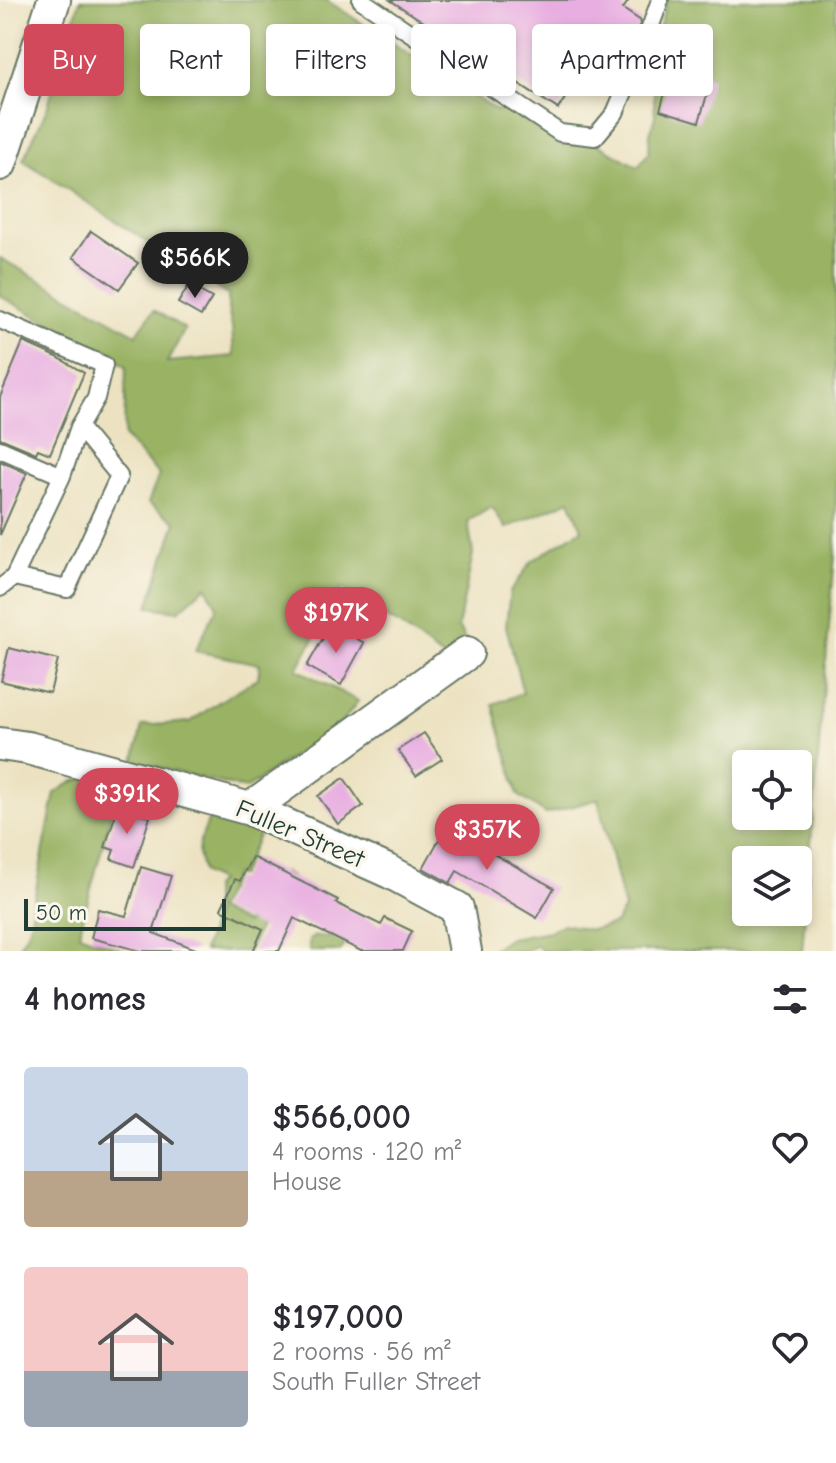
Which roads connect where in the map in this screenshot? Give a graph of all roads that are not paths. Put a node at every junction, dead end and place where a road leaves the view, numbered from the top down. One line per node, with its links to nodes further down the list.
1 (54, 0): 4 (street)
2 (361, 0): 3 (lane)
3 (660, 0)
4 (0, 164)
5 (0, 320): 6 (lane)
6 (79, 427): 8 (lane); 9 (lane)
7 (0, 449): 8 (lane)
8 (62, 476): 9 (lane)
9 (7, 583)
10 (467, 653): 12 (street)
11 (0, 744): 12 (street, Fuller Street)
12 (250, 809): 13 (street, Fuller Street)
13 (465, 951)

